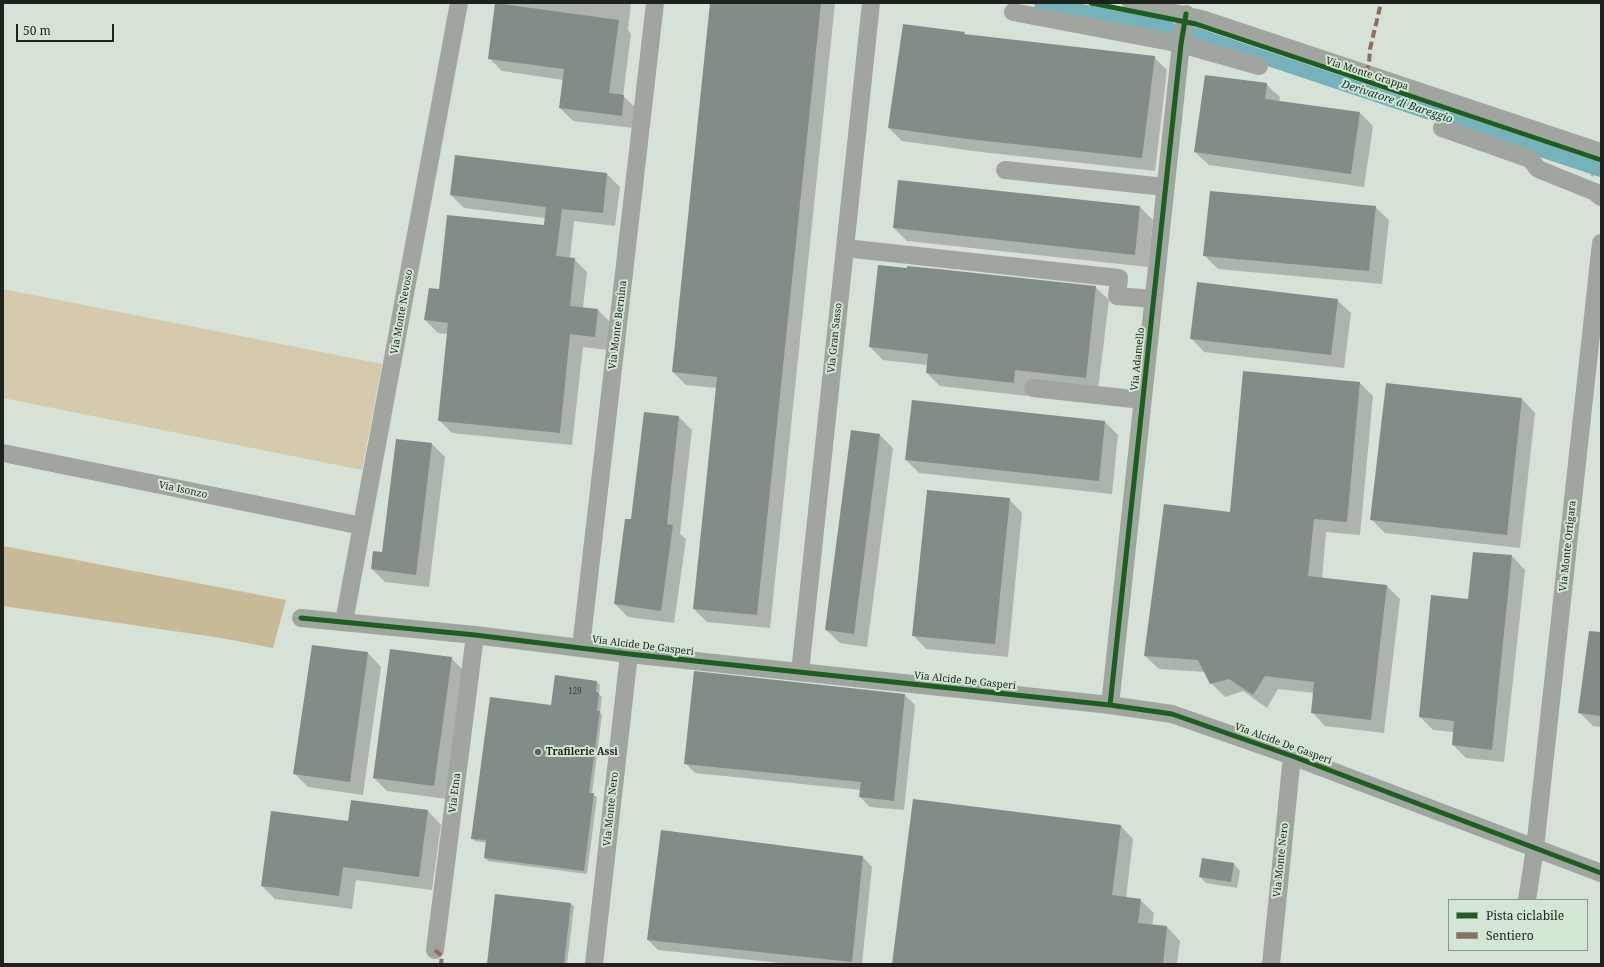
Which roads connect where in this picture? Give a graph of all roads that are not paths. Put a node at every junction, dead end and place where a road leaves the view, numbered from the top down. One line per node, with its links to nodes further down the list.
1 (459, 3): 19 (street, Via Monte Nevoso)
2 (655, 3): 23 (street, Via Monte Bernina)
3 (871, 3): 14 (street, Via Gran Sasso)
4 (1131, 3): 6 (street, Via Monte Grappa)
5 (1013, 12): 6 (street)
6 (1183, 31): 7 (street); 9 (street, Via Monte Grappa); 11 (street, Via Adamello)
7 (1259, 66)
8 (1442, 128): 12 (street)
9 (1601, 152)
10 (1005, 170): 11 (street)
11 (1165, 187): 15 (street, Via Adamello)
12 (1601, 197)
13 (1601, 243): 28 (street, Via Monte Ortigara)
14 (845, 248): 15 (street); 25 (street, Via Gran Sasso)
15 (1153, 299): 17 (street, Via Adamello)
16 (1033, 388): 17 (street)
17 (1142, 400): 26 (street, Via Adamello)
18 (3, 453): 19 (street, Via Isonzo)
19 (362, 526): 21 (street, Via Monte Nevoso)
20 (301, 618): 21 (street, Via Alcide De Gasperi)
21 (344, 622): 22 (street, Via Alcide De Gasperi)
22 (475, 635): 23 (street, Via Alcide De Gasperi); 31 (street, Via Etna)
23 (581, 647): 24 (street, Via Alcide De Gasperi)
24 (629, 654): 25 (street, Via Alcide De Gasperi); 32 (street, Via Monte Nero)
25 (800, 672): 26 (street, Via Alcide De Gasperi)
26 (1110, 705): 27 (street, Via Alcide De Gasperi)
27 (1292, 756): 28 (street, Via Alcide De Gasperi); 33 (street, Via Monte Nero)
28 (1534, 848): 29 (street, Via Alcide De Gasperi); 30 (street, Via Monte Ortigara)
29 (1601, 873)
30 (1527, 899)
31 (435, 950)
32 (594, 964)
33 (1271, 964)

